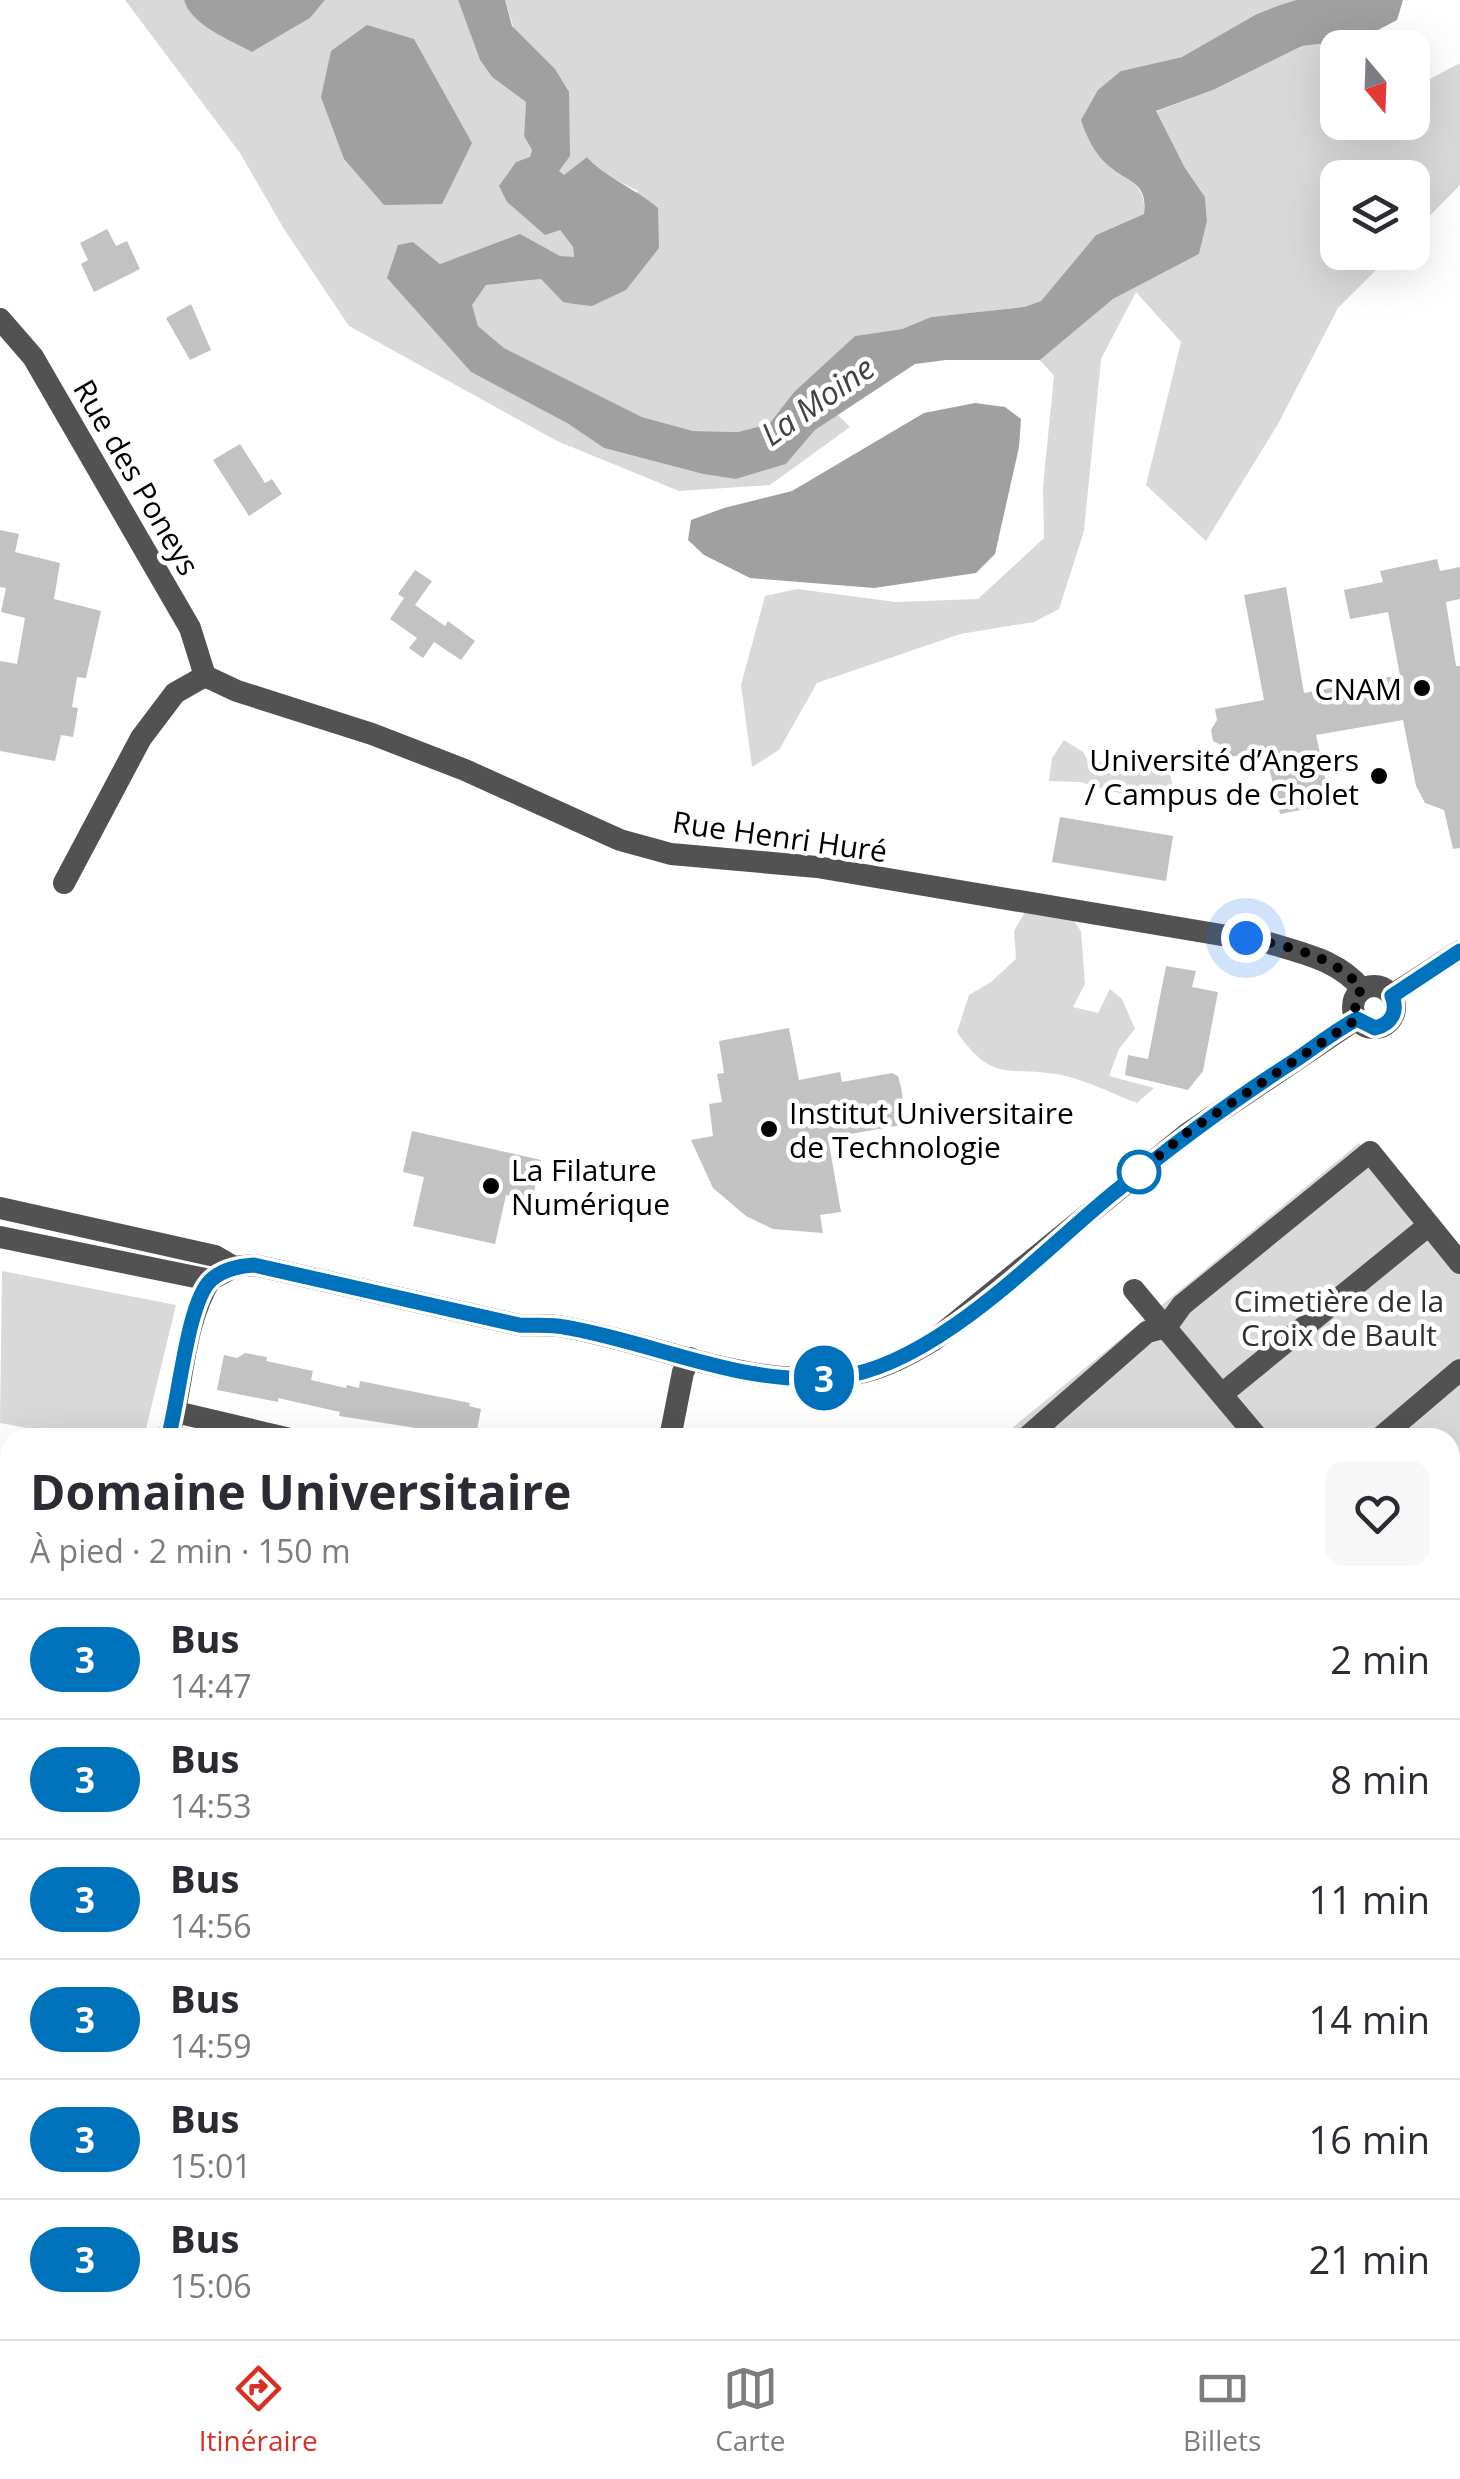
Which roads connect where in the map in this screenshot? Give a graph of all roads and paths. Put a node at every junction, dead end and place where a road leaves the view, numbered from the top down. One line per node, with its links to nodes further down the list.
1 (0, 319): 2 (street, Rue des Poneys)
2 (205, 676): 3 (street); 5 (street, Rue Henri Huré)
3 (64, 883)
4 (1455, 962): 6 (street)
5 (1362, 989): 6 (street); 7 (street)
6 (1392, 996): 7 (street)
7 (1357, 1019): 16 (street)
8 (0, 1208): 12 (street)
9 (1429, 1225): 11 (street); 15 (street); 18 (street)
10 (0, 1236): 13 (street)
11 (1460, 1264)
12 (234, 1267): 13 (street); 16 (street)
13 (210, 1280): 19 (street)
14 (1134, 1290): 15 (street)
15 (1166, 1327): 18 (street); 23 (street)
16 (690, 1358): 22 (street)
17 (1460, 1370): 25 (street)
18 (1222, 1394): 24 (street)
19 (176, 1412): 20 (street); 21 (street)
20 (171, 1428)
21 (244, 1428)
22 (672, 1428)
23 (1037, 1428)
24 (1250, 1428)
25 (1392, 1428)

